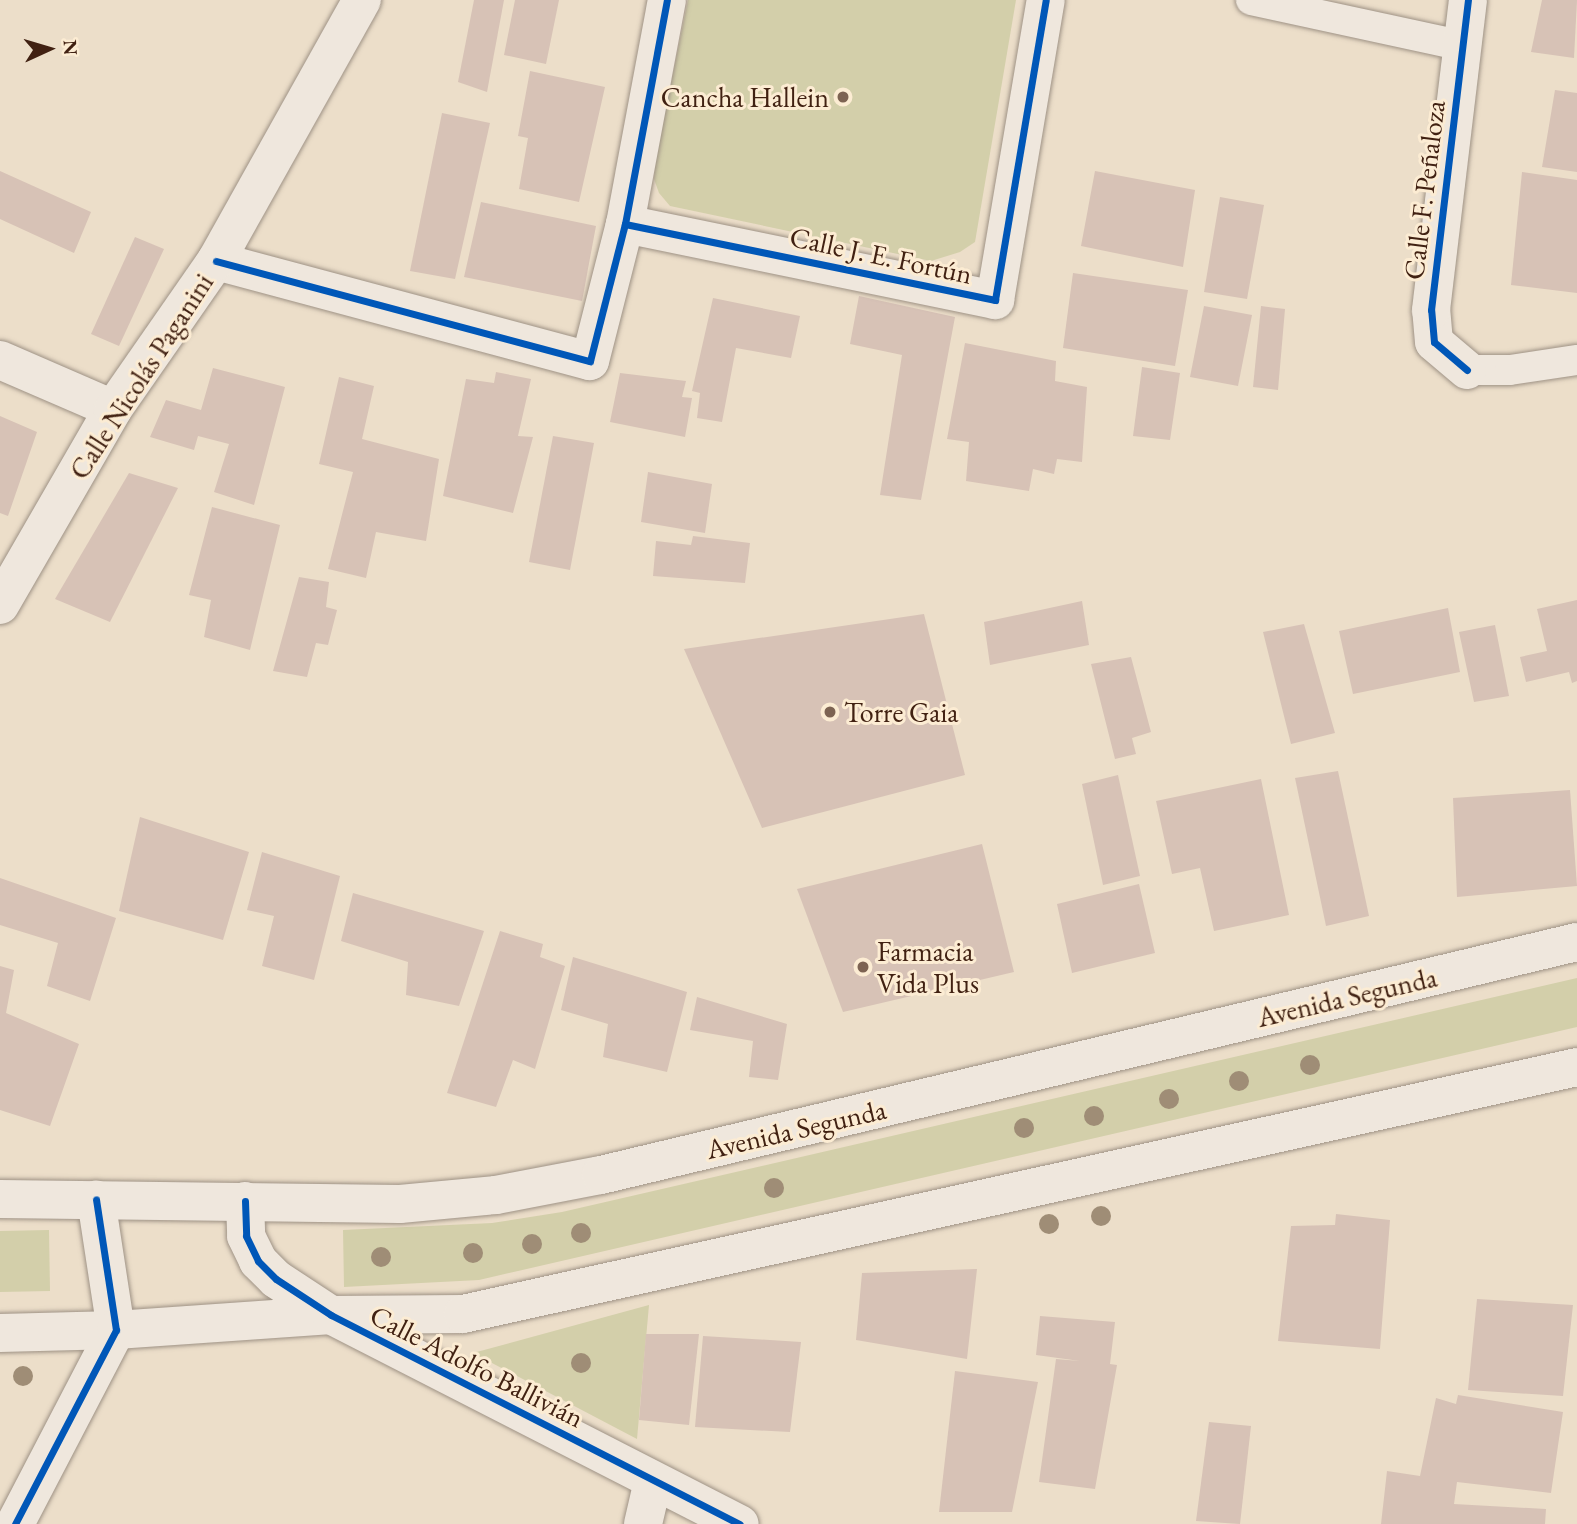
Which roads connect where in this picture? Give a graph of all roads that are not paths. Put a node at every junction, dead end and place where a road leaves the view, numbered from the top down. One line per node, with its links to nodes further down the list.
1 (362, 0): 8 (street, Calle Nicolás Paganini)
2 (667, 0): 7 (street)
3 (1046, 0): 7 (street, Calle J. E. Fortún)
4 (1251, 0): 6 (lane)
5 (1468, 0): 6 (street, Calle F. Peñaloza)
6 (1463, 46): 11 (street, Calle F. Peñaloza)
7 (625, 224): 8 (street)
8 (216, 261): 12 (street, Calle Nicolás Paganini)
9 (0, 360): 12 (street)
10 (1577, 360): 11 (lane)
11 (1467, 370)
12 (113, 410): 13 (street, Calle Nicolás Paganini)
13 (0, 605)
14 (1577, 942): 18 (street, Avenida Segunda)
15 (1577, 1067): 19 (street)
16 (0, 1199): 17 (street, Avenida Segunda)
17 (96, 1200): 18 (street, Avenida Segunda); 20 (street)
18 (245, 1201): 19 (street, Calle Adolfo Ballivián)
19 (331, 1315): 20 (street); 22 (street, Calle Adolfo Ballivián)
20 (116, 1330): 21 (street); 23 (street)
21 (0, 1333)
22 (653, 1481): 24 (street); 25 (street, Calle Adolfo Ballivián)
23 (15, 1524)
24 (643, 1524)
25 (740, 1524)

